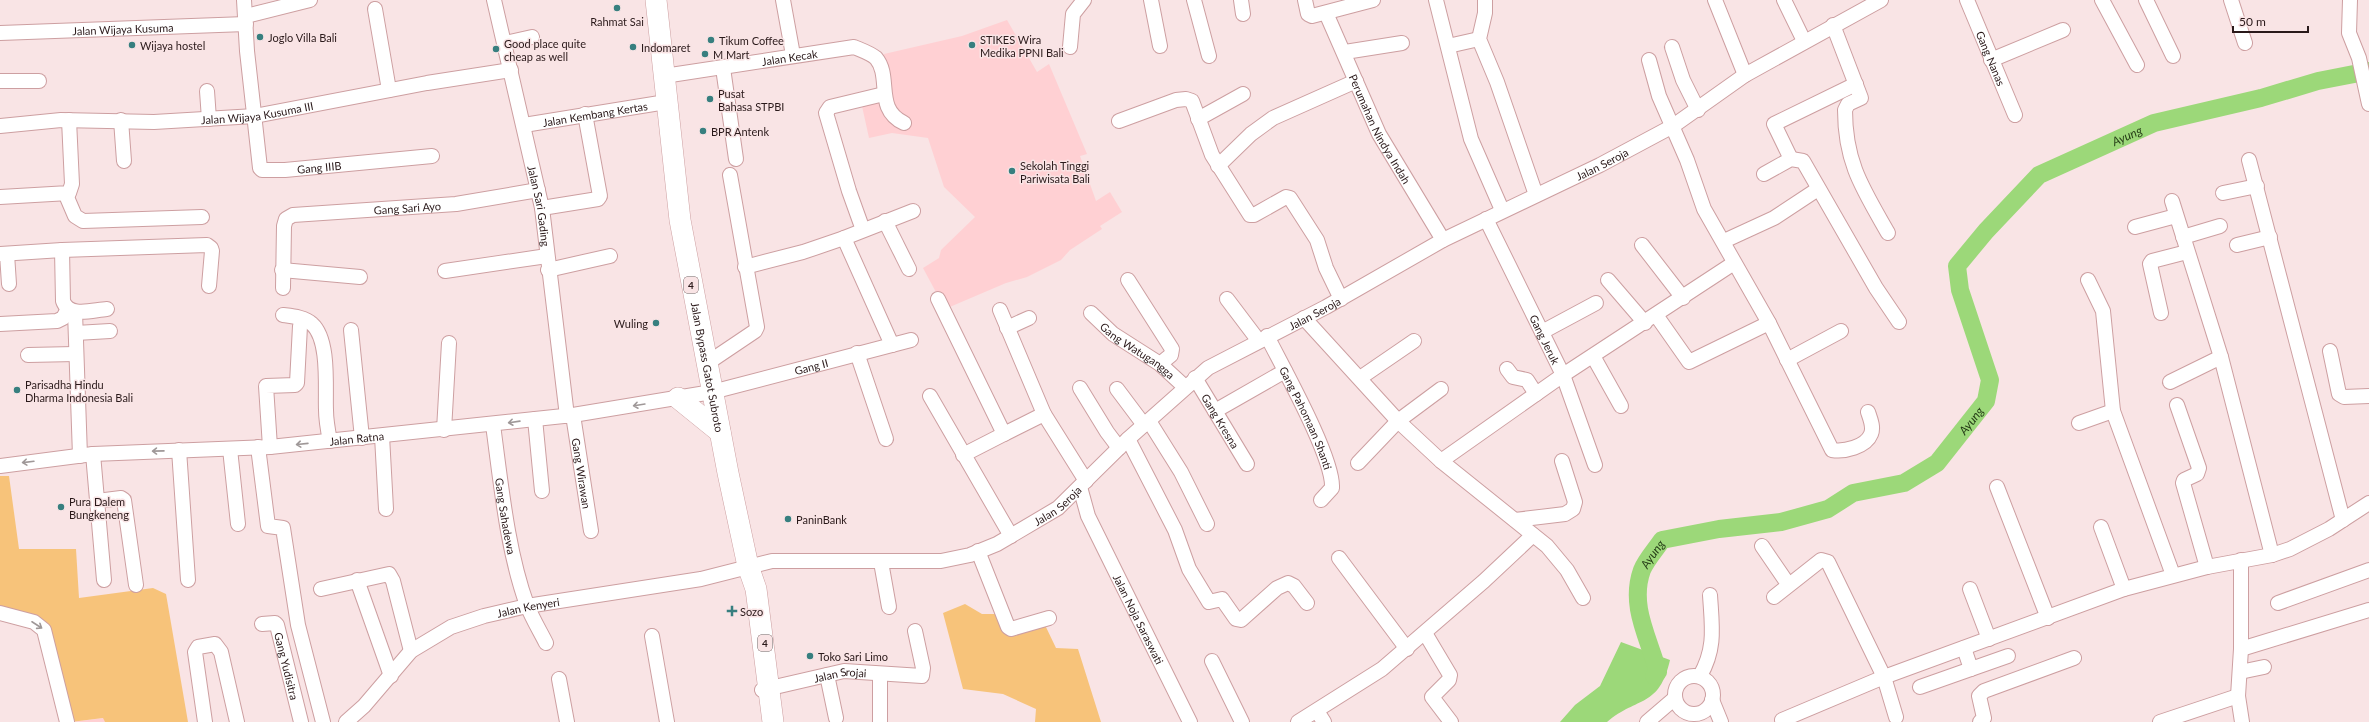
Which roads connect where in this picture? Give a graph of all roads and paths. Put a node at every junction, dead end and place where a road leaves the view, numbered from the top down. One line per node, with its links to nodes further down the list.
1 (244, 0): 25 (street)
2 (310, 0): 25 (street, Jalan Wijaya Kusuma)
3 (494, 0): 33 (street, Jalan Sari Gading)
4 (656, 0): 49 (highway, Jalan Bypass Gatot Subroto / 4)
5 (783, 0): 40 (street)
6 (1084, 0): 37 (street)
7 (1151, 0): 35 (street)
8 (1194, 0): 41 (street)
9 (1240, 0): 24 (street)
10 (1305, 0): 23 (street)
11 (1373, 0): 23 (street)
12 (1436, 0): 36 (street)
13 (1485, 0): 31 (street)
14 (1715, 0): 48 (street)
15 (1784, 0): 32 (street)
16 (1881, 0): 26 (street, Jalan Seroja)
17 (1967, 0): 44 (street, Gang Nanas)
18 (2102, 0): 45 (street)
19 (2146, 0): 42 (street)
20 (2230, 0): 30 (street)
21 (2350, 0): 58 (street)
22 (375, 9): 54 (street)
23 (1326, 13): 39 (street, Perumahan Nindya Indah)
24 (1243, 14)
25 (246, 20): 28 (street, Jalan Wijaya Kusuma); 62 (street)
26 (1833, 25): 32 (street, Jalan Seroja); 53 (street)
27 (2063, 30): 44 (street)
28 (0, 33)
29 (532, 37): 33 (street)
30 (2243, 38)
31 (1479, 39): 36 (street); 86 (street)
32 (1804, 41): 48 (street, Jalan Seroja)
33 (506, 43): 47 (street, Jalan Sari Gading)
34 (1402, 43): 39 (street)
35 (1160, 46)
36 (1448, 46): 91 (street)
37 (1070, 47)
38 (1672, 47): 60 (street)
39 (1345, 52): 52 (street, Perumahan Nindya Indah)
40 (793, 55): 46 (street, Jalan Kecak); 56 (street, Jalan Kecak)
41 (1209, 56)
42 (2173, 56)
43 (1649, 60): 72 (street)
44 (1990, 60): 63 (street, Gang Nanas)
45 (2137, 65)
46 (723, 68): 49 (street, Jalan Kecak); 74 (street)
47 (511, 70): 54 (street, Jalan Wijaya Kusuma III); 70 (street, Jalan Sari Gading)
48 (1745, 74): 60 (street, Jalan Seroja)
49 (664, 76): 59 (highway, Jalan Bypass Gatot Subroto / 4)
50 (0, 81): 51 (street)
51 (39, 81)
52 (1356, 81): 78 (street); 103 (street, Perumahan Nindya Indah)
53 (1856, 84): 75 (street); 99 (street)
54 (389, 90): 62 (street, Jalan Wijaya Kusuma III)
55 (207, 91): 67 (street)
56 (884, 94): 69 (street, Jalan Kecak); 98 (street)
57 (1243, 94): 64 (street)
58 (2368, 99)
59 (661, 103): 61 (street, Jalan Kembang Kertas); 161 (highway, Jalan Bypass Gatot Subroto / 4)
60 (1698, 110): 72 (street, Jalan Seroja)
61 (585, 114): 70 (street, Jalan Kembang Kertas); 89 (street)
62 (255, 116): 67 (street, Jalan Wijaya Kusuma III); 73 (street, Gang IIIB)
63 (2016, 116)
64 (1198, 119): 68 (street); 78 (street)
65 (69, 120): 66 (street, Jalan Wijaya Kusuma III); 71 (street, Jalan Wijaya Kusuma III); 85 (street)
66 (122, 120): 67 (street, Jalan Wijaya Kusuma III); 77 (street)
67 (209, 120)
68 (1119, 121)
69 (904, 123)
70 (524, 125): 83 (street, Jalan Sari Gading)
71 (0, 126)
72 (1673, 126): 86 (street, Jalan Seroja); 104 (street)
73 (432, 156)
74 (736, 159)
75 (1791, 159): 79 (street); 82 (street)
76 (2249, 160): 81 (street)
77 (124, 161)
78 (1218, 166): 128 (street)
79 (1764, 174)
80 (730, 175): 113 (street)
81 (2257, 186): 84 (street); 101 (street)
82 (1818, 189): 104 (street); 139 (street)
83 (538, 190): 89 (street, Jalan Sari Gading); 115 (street, Gang Sari Ayo)
84 (2223, 193)
85 (66, 195): 87 (street); 93 (street)
86 (1536, 195): 91 (street, Jalan Seroja)
87 (0, 197)
88 (2172, 201): 92 (street)
89 (542, 208): 110 (street, Jalan Sari Gading)
90 (913, 210): 95 (street)
91 (1502, 210): 94 (street, Jalan Seroja)
92 (2176, 216): 97 (street); 100 (street)
93 (202, 217)
94 (1486, 219): 103 (street, Jalan Seroja); 147 (street, Gang Jeruk)
95 (885, 221): 98 (street); 114 (street)
96 (2220, 226): 100 (street)
97 (2135, 227)
98 (864, 230): 102 (street)
99 (1888, 233)
100 (2183, 237): 108 (street)
101 (2270, 237): 106 (street); 218 (street)
102 (844, 238): 113 (street); 153 (street)
103 (1442, 240): 128 (street, Jalan Seroja)
104 (1724, 241): 112 (street)
105 (1642, 245): 125 (street)
106 (2237, 245)
107 (62, 250): 109 (street); 123 (street); 131 (street)
108 (2187, 252): 134 (street); 159 (street)
109 (4, 254): 122 (street)
110 (547, 256): 116 (street, Jalan Sari Gading); 117 (street)
111 (610, 256): 116 (street)
112 (1734, 263): 125 (street); 140 (street)
113 (745, 267): 161 (street)
114 (909, 269)
115 (282, 270): 118 (street); 124 (street)
116 (548, 270): 183 (street, Jalan Sari Gading)
117 (445, 271)
118 (360, 277)
119 (1128, 280): 162 (street)
120 (1608, 280): 138 (street)
121 (2088, 280): 180 (street)
122 (9, 284)
123 (208, 286)
124 (283, 288)
125 (1682, 298): 138 (street)
126 (938, 299): 191 (street)
127 (1227, 299): 149 (street, Gang Pahomaan Shanti)
128 (1341, 299): 137 (street, Jalan Seroja)
129 (1596, 303): 147 (street)
130 (107, 309): 131 (street)
131 (71, 310): 141 (street); 148 (street)
132 (1000, 310): 143 (street, Jalan Noja Saraswati)
133 (1091, 313): 162 (street, Gang Watugangga)
134 (2161, 313)
135 (282, 315): 195 (street)
136 (1029, 318): 143 (street)
137 (1304, 318): 149 (street, Jalan Seroja); 166 (street)
138 (1650, 319): 140 (street); 158 (street)
139 (1899, 322)
140 (1769, 323): 160 (street)
141 (0, 324)
142 (300, 326): 197 (street)
143 (1007, 328): 182 (street, Jalan Noja Saraswati)
144 (110, 330): 148 (street)
145 (351, 330): 193 (street)
146 (1841, 331): 160 (street)
147 (1542, 332): 165 (street, Gang Jeruk)
148 (76, 333): 156 (street)
149 (1262, 338): 164 (street, Gang Pahomaan Shanti); 167 (street, Jalan Seroja)
150 (911, 340): 153 (street, Gang II)
151 (1414, 341): 166 (street)
152 (449, 343): 189 (street)
153 (892, 345): 155 (street, Gang II)
154 (2330, 351): 175 (street)
155 (857, 353): 172 (street, Gang II); 194 (street)
156 (75, 354): 157 (street); 200 (street)
157 (28, 355)
158 (1593, 356): 165 (street); 178 (street)
159 (2221, 357): 168 (street); 227 (street)
160 (1786, 360): 181 (street)
161 (706, 364): 172 (highway, Jalan Bypass Gatot Subroto / 4)
162 (1160, 364): 167 (street, Gang Watugangga)
163 (1507, 369): 173 (street)
164 (1285, 372): 179 (street); 212 (street, Gang Pahomaan Shanti)
165 (1563, 375): 173 (street); 206 (street, Gang Jeruk)
166 (1360, 378): 185 (street)
167 (1190, 382): 179 (street, Gang Kresna); 186 (street, Jalan Seroja)
168 (2170, 382)
169 (1080, 388): 196 (street)
170 (1117, 389): 186 (street)
171 (1441, 389): 185 (street)
172 (708, 393): 176 (street, Jalan Ratna); 190 (highway, Jalan Bypass Gatot Subroto / 4)
173 (1536, 394): 202 (street)
174 (930, 396): 201 (street)
175 (2369, 396)
176 (678, 398): 183 (street, Jalan Ratna, one-way to 183); 190 (highway)
177 (2177, 405): 232 (street)
178 (1622, 406)
179 (1215, 411): 205 (street, Gang Kresna)
180 (2113, 411): 187 (street); 234 (street)
181 (1868, 412)
182 (1044, 414): 191 (street); 208 (street, Jalan Noja Saraswati)
183 (570, 415): 184 (street, Jalan Ratna); 222 (street, Gang Wirawan)
184 (535, 419): 188 (street, Jalan Ratna, one-way to 188); 210 (street)
185 (1398, 421): 202 (street); 204 (street)
186 (1146, 423): 196 (street, Jalan Seroja); 220 (street)
187 (2079, 423)
188 (493, 425): 189 (street, Jalan Ratna); 248 (street, Gang Sahadewa)
189 (444, 430): 192 (street, Jalan Ratna)
190 (720, 432): 231 (highway, Jalan Bypass Gatot Subroto / 4)
191 (1004, 434): 201 (street)
192 (382, 436): 193 (street, Jalan Ratna); 215 (street)
193 (362, 438): 195 (street, Jalan Ratna)
194 (886, 439)
195 (330, 441): 197 (street, Jalan Ratna, one-way to 197)
196 (1123, 444): 208 (street, Jalan Seroja); 246 (street)
197 (264, 447): 198 (street, Jalan Ratna); 289 (street)
198 (230, 449): 199 (street, Jalan Ratna); 219 (street)
199 (179, 450): 200 (street, Jalan Ratna, one-way to 200); 236 (street)
200 (87, 455): 207 (street, Jalan Ratna, one-way to 207); 213 (street)
201 (963, 455): 224 (street)
202 (1441, 461): 217 (street)
203 (1562, 461): 217 (street)
204 (1358, 463)
205 (1247, 464)
206 (1595, 465)
207 (0, 466)
208 (1083, 484): 211 (street, Jalan Seroja); 216 (street, Jalan Noja Saraswati)
209 (1997, 487): 253 (street)
210 (542, 491)
211 (1068, 500): 216 (street, Jalan Noja Saraswati); 224 (street, Jalan Seroja)
212 (1321, 500)
213 (97, 501): 235 (street); 239 (street)
214 (2369, 503): 218 (street)
215 (386, 509)
216 (1088, 516): 296 (street, Jalan Noja Saraswati)
217 (1515, 520): 223 (street)
218 (2343, 520): 227 (street)
219 (238, 524)
220 (1207, 524)
221 (2101, 527): 242 (street)
222 (591, 531)
223 (1533, 535): 245 (street); 256 (street)
224 (1011, 536): 226 (street, Jalan Seroja)
225 (1762, 546): 238 (street)
226 (978, 551): 230 (street, Jalan Seroja); 252 (street)
227 (2272, 554): 229 (street)
228 (1339, 558): 261 (street)
229 (2241, 560): 232 (street); 262 (street)
230 (881, 562): 231 (street, Jalan Seroja); 249 (street)
231 (748, 566): 248 (street, Jalan Kenyeri); 277 (highway, Jalan Bypass Gatot Subroto / 4)
232 (2207, 567): 234 (street)
233 (2369, 570): 247 (street)
234 (2173, 575): 242 (street)
235 (104, 580)
236 (188, 580)
237 (357, 580): 240 (street); 263 (street); 272 (street)
238 (1788, 584): 244 (street); 274 (street)
239 (136, 585)
240 (322, 588)
241 (1970, 589): 258 (street)
242 (2124, 589): 253 (street)
243 (1710, 595): 273 (street)
244 (1774, 597)
245 (1584, 598)
246 (1307, 603)
247 (2278, 603)
248 (527, 606): 259 (street, Gang Sahadewa); 263 (street, Jalan Kenyeri)
249 (889, 607)
250 (2369, 610): 262 (street)
251 (0, 612): 285 (street, one-way to 285)
252 (1049, 618)
253 (2048, 618): 258 (street)
254 (262, 624): 288 (street, Gang Yudisitra)
255 (915, 631): 271 (street, Jalan Srojai)
256 (1424, 633): 261 (street); 299 (street)
257 (652, 636): 292 (street)
258 (1989, 639): 260 (street)
259 (546, 643)
260 (1964, 648): 268 (street); 274 (street)
261 (1407, 649): 281 (street)
262 (2241, 649): 269 (street)
263 (411, 651): 272 (street, Jalan Kenyeri)
264 (2008, 656): 268 (street)
265 (2074, 658): 302 (street)
266 (1212, 661): 297 (street)
267 (2264, 667): 269 (street)
268 (1971, 669): 276 (street)
269 (2240, 672): 278 (street)
270 (827, 675): 271 (street, Jalan Srojai); 277 (street, Jalan Srojai); 283 (street)
271 (880, 675): 295 (street)
272 (391, 676): 290 (street, Jalan Kenyeri)
273 (1700, 676): 279 (street); 280 (street)
274 (1884, 677): 282 (street); 284 (street)
275 (559, 679): 291 (street)
276 (1920, 687)
277 (766, 689): 293 (highway, Jalan Bypass Gatot Subroto / 4); 294 (highway, Jalan Bypass Gatot Subroto / 4)
278 (2238, 696): 303 (street); 304 (street)
279 (1675, 698): 280 (street); 300 (street)
280 (1712, 700): 301 (street)
281 (1320, 717): 298 (street)
282 (1896, 717)
283 (836, 718)
284 (1782, 720)
285 (67, 722)
286 (205, 722): 287 (street)
287 (237, 722)
288 (301, 722)
289 (323, 722)
290 (346, 722)
291 (567, 722)
292 (667, 722)
293 (765, 722)
294 (773, 722)
295 (880, 722)
296 (1190, 722)
297 (1242, 722)
298 (1298, 722)
299 (1451, 722)
300 (1647, 722)
301 (1721, 722)
302 (1980, 722)
303 (2160, 722)
304 (2242, 722)

